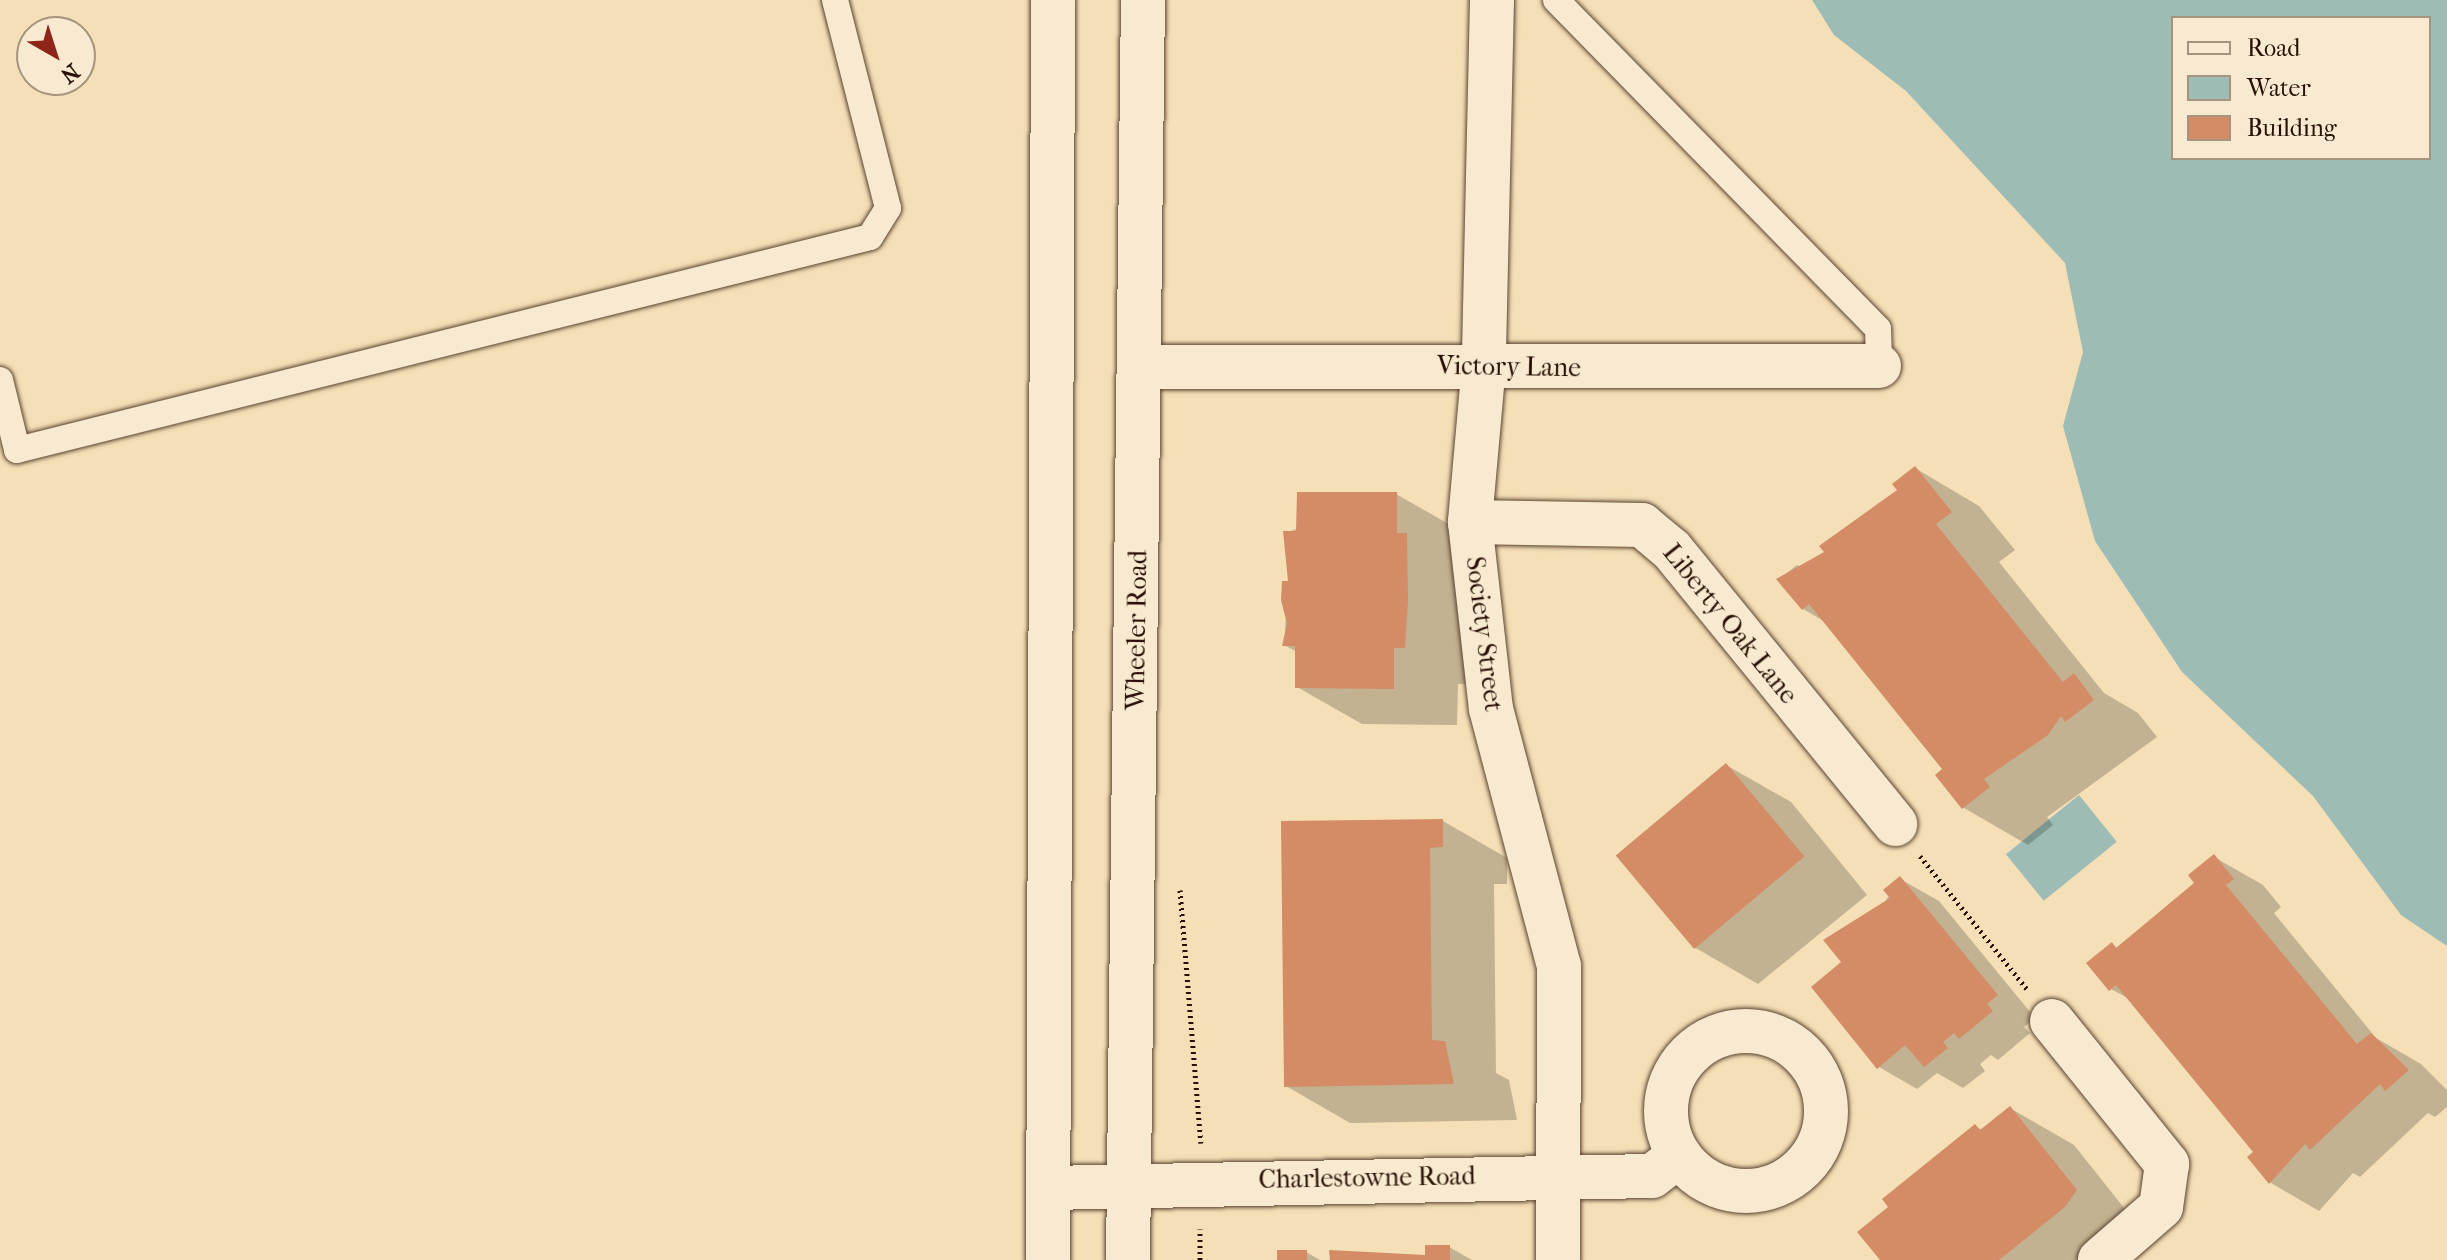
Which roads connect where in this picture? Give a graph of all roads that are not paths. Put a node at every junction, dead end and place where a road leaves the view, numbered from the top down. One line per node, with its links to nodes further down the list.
1 (835, 0): 10 (lane)
2 (1053, 0): 17 (street)
3 (1143, 0): 8 (street, Wheeler Road)
4 (1492, 0): 6 (street, Society Street)
5 (1556, 0): 7 (lane)
6 (1484, 364): 7 (street, Victory Lane); 8 (street, Victory Lane); 11 (street, Society Street)
7 (1879, 366)
8 (1139, 367): 16 (street, Wheeler Road)
9 (0, 380): 10 (lane)
10 (8, 453)
11 (1470, 522): 12 (street, Liberty Oak Lane); 15 (street, Society Street)
12 (1895, 824)
13 (2052, 1021): 21 (street)
14 (1679, 1156): 15 (street, Charlestowne Road)
15 (1558, 1175): 16 (street, Charlestowne Road); 20 (street, Society Street)
16 (1128, 1184): 17 (street, Charlestowne Road); 19 (street, Wheeler Road)
17 (1048, 1188): 18 (street)
18 (1048, 1260)
19 (1128, 1260)
20 (1558, 1260)
21 (2100, 1260)

